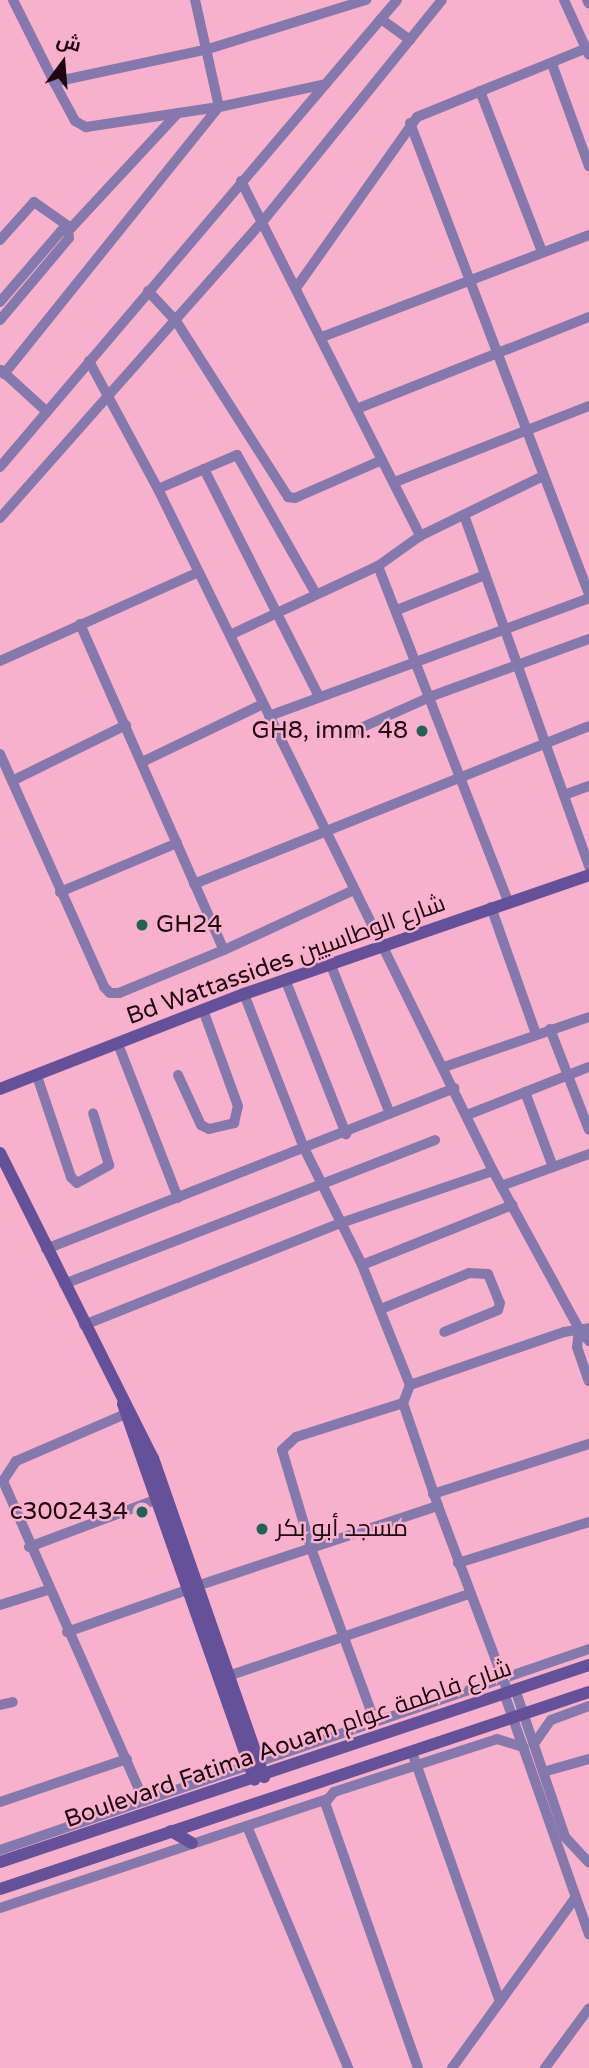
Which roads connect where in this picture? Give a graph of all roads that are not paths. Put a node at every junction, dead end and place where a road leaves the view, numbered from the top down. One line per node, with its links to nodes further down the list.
1 (13, 0): 12 (street)
2 (195, 0): 9 (street)
3 (366, 0): 9 (street)
4 (397, 0): 7 (street)
5 (442, 0): 8 (street)
6 (564, 0): 10 (street)
7 (381, 19): 8 (street); 13 (street)
8 (410, 40): 20 (street)
9 (205, 50): 12 (street); 15 (street)
10 (588, 51): 11 (street)
11 (552, 64): 14 (street); 18 (street)
12 (54, 82): 16 (street)
13 (327, 84): 15 (street); 19 (street)
14 (480, 90): 17 (street); 24 (street)
15 (219, 107): 16 (street); 35 (street)
16 (177, 113): 21 (street)
17 (410, 123): 25 (street); 26 (street)
18 (589, 166)
19 (241, 181): 20 (street); 27 (street)
20 (263, 221): 26 (street); 31 (street)
21 (70, 230): 23 (street); 28 (street); 30 (street)
22 (589, 235): 24 (street)
23 (0, 240)
24 (542, 252): 25 (street)
25 (472, 279): 32 (street); 33 (street)
26 (296, 288): 32 (street)
27 (148, 291): 31 (street); 34 (street)
28 (0, 302)
29 (589, 317): 33 (street)
30 (0, 320)
31 (176, 321): 36 (street); 41 (street)
32 (323, 337): 38 (street)
33 (500, 353): 38 (street); 40 (street)
34 (89, 361): 36 (street); 39 (street)
35 (2, 372): 39 (street)
36 (110, 398): 46 (street); 48 (street)
37 (589, 406): 40 (street)
38 (359, 408): 41 (street)
39 (47, 412): 42 (street)
40 (528, 430): 44 (street); 45 (street)
41 (382, 460): 45 (street)
42 (0, 467)
43 (204, 470): 46 (street); 53 (street); 56 (street)
44 (543, 476): 47 (street); 54 (street)
45 (395, 482): 49 (street)
46 (158, 489): 51 (street)
47 (464, 515): 49 (street); 52 (street)
48 (0, 518)
49 (421, 536): 50 (street)
50 (378, 566): 53 (street); 55 (street)
51 (197, 573): 57 (street); 59 (street)
52 (485, 575): 55 (street); 58 (street)
53 (316, 594): 56 (street)
54 (589, 596): 58 (street)
55 (397, 610): 62 (street)
56 (279, 612): 59 (street); 65 (street)
57 (80, 624): 61 (street); 68 (street)
58 (505, 629): 62 (street); 63 (street)
59 (230, 635): 66 (street)
60 (589, 639): 63 (street)
61 (0, 661)
62 (418, 661): 64 (street); 65 (street)
63 (517, 666): 64 (street); 71 (street)
64 (432, 696): 70 (street); 74 (street)
65 (319, 697): 67 (street)
66 (263, 704): 67 (street); 73 (street)
67 (270, 716): 78 (street)
68 (126, 725): 73 (street); 75 (street)
69 (589, 726): 71 (street)
70 (345, 735)
71 (545, 743): 74 (street); 77 (street)
72 (0, 754): 75 (street)
73 (142, 762): 79 (street)
74 (462, 776): 78 (street); 85 (street)
75 (12, 781): 84 (street)
76 (589, 786): 77 (street)
77 (564, 795): 80 (street)
78 (324, 832): 82 (street); 83 (street)
79 (177, 843): 82 (street); 84 (street)
80 (589, 866)
81 (589, 875): 85 (street, Bd Wattassides شارع الوطاسيين)
82 (194, 884): 88 (street)
83 (354, 890): 87 (street); 88 (street)
84 (60, 892): 88 (street)
85 (508, 901): 86 (street, Bd Wattassides شارع الوطاسيين)
86 (491, 907): 87 (street, Bd Wattassides شارع الوطاسيين); 95 (street)
87 (383, 944): 89 (street, Bd Wattassides شارع الوطاسيين); 97 (street)
88 (224, 950)
89 (330, 962): 90 (street, Bd Wattassides شارع الوطاسيين); 106 (street)
90 (285, 979): 91 (street, Bd Wattassides شارع الوطاسيين); 109 (street)
91 (244, 994): 92 (street, Bd Wattassides شارع الوطاسيين); 111 (street)
92 (203, 1010): 96 (street, Bd Wattassides شارع الوطاسيين); 99 (street)
93 (589, 1017): 94 (street)
94 (550, 1029): 95 (street); 100 (street)
95 (536, 1034): 97 (street)
96 (118, 1044): 101 (street, Bd Wattassides شارع الوطاسيين); 118 (street)
97 (444, 1067): 102 (street)
98 (589, 1067): 100 (street)
99 (178, 1075)
100 (568, 1075): 104 (street); 108 (street)
101 (37, 1076): 103 (street, Bd Wattassides شارع الوطاسيين); 105 (street)
102 (454, 1088): 106 (street); 107 (street)
103 (0, 1089)
104 (525, 1092): 107 (street); 114 (street)
105 (93, 1113)
106 (390, 1114): 109 (street)
107 (467, 1115): 115 (street)
108 (589, 1130)
109 (346, 1133): 111 (street)
110 (435, 1140): 116 (street)
111 (304, 1148): 116 (street); 118 (street)
112 (589, 1154): 114 (street)
113 (2, 1165): 121 (street)
114 (553, 1167): 117 (street)
115 (493, 1171): 117 (street); 120 (street)
116 (320, 1183): 120 (street); 123 (street)
117 (501, 1186): 119 (street)
118 (178, 1198): 121 (street)
119 (512, 1205): 122 (street); 126 (street)
120 (338, 1224): 122 (street); 125 (street)
121 (46, 1249): 123 (street)
122 (362, 1265): 124 (street)
123 (64, 1284): 125 (street)
124 (381, 1310): 127 (street); 130 (street)
125 (84, 1325): 132 (street)
126 (584, 1329): 128 (street); 129 (street); 130 (street)
127 (443, 1332)
128 (589, 1340)
129 (589, 1381)
130 (410, 1385): 131 (street)
131 (402, 1402): 135 (street); 140 (street)
132 (127, 1413): 134 (street); 136 (street); 142 (street)
133 (589, 1444): 135 (street)
134 (3, 1469): 139 (street)
135 (433, 1493): 137 (street)
136 (155, 1500): 139 (street); 142 (street)
137 (438, 1506): 140 (street); 141 (street)
138 (589, 1521): 141 (street)
139 (29, 1546): 143 (street)
140 (312, 1551): 142 (street); 147 (street)
141 (458, 1563): 144 (street)
142 (192, 1588): 146 (street); 150 (street); 163 (street)
143 (48, 1590): 145 (street); 146 (street)
144 (469, 1594): 147 (street); 151 (street)
145 (0, 1605)
146 (67, 1632): 161 (street)
147 (342, 1634): 150 (street); 158 (street)
148 (589, 1649): 151 (street)
149 (589, 1665): 152 (street, Boulevard Fatima Aouam شارع فاطمة عوام)
150 (231, 1675): 163 (street)
151 (503, 1679): 152 (street); 158 (street)
152 (509, 1691): 157 (street); 166 (street, Boulevard Fatima Aouam شارع فاطمة عوام)
153 (589, 1692): 157 (street, Boulevard Fatima Aouam شارع فاطمة عوام)
154 (13, 1702): 155 (street)
155 (0, 1706)
156 (589, 1706): 159 (street)
157 (519, 1717): 159 (street); 160 (street, Boulevard Fatima Aouam شارع فاطمة عوام)
158 (374, 1722): 163 (street)
159 (529, 1745): 164 (street); 165 (street); 177 (street)
160 (411, 1752): 164 (street); 171 (street, Boulevard Fatima Aouam شارع فاطمة عوام)
161 (127, 1759): 168 (street); 169 (street)
162 (589, 1759): 165 (street)
163 (254, 1764): 166 (street); 168 (street)
164 (416, 1766): 167 (street); 180 (street)
165 (544, 1772): 175 (street)
166 (259, 1779): 174 (street, Boulevard Fatima Aouam شارع فاطمة عوام)
167 (327, 1799): 170 (street); 183 (street)
168 (144, 1801): 173 (street)
169 (0, 1802)
170 (247, 1826): 172 (street); 182 (street)
171 (172, 1831): 172 (street); 176 (street, Boulevard Fatima Aouam شارع فاطمة عوام)
172 (192, 1843): 178 (street)
173 (0, 1850)
174 (0, 1863)
175 (589, 1863)
176 (0, 1889)
177 (576, 1897): 179 (street); 180 (street)
178 (0, 1908)
179 (589, 1936)
180 (500, 2002): 184 (street)
181 (589, 2008): 185 (street)
182 (348, 2068)
183 (418, 2068)
184 (452, 2068)
185 (545, 2068)

